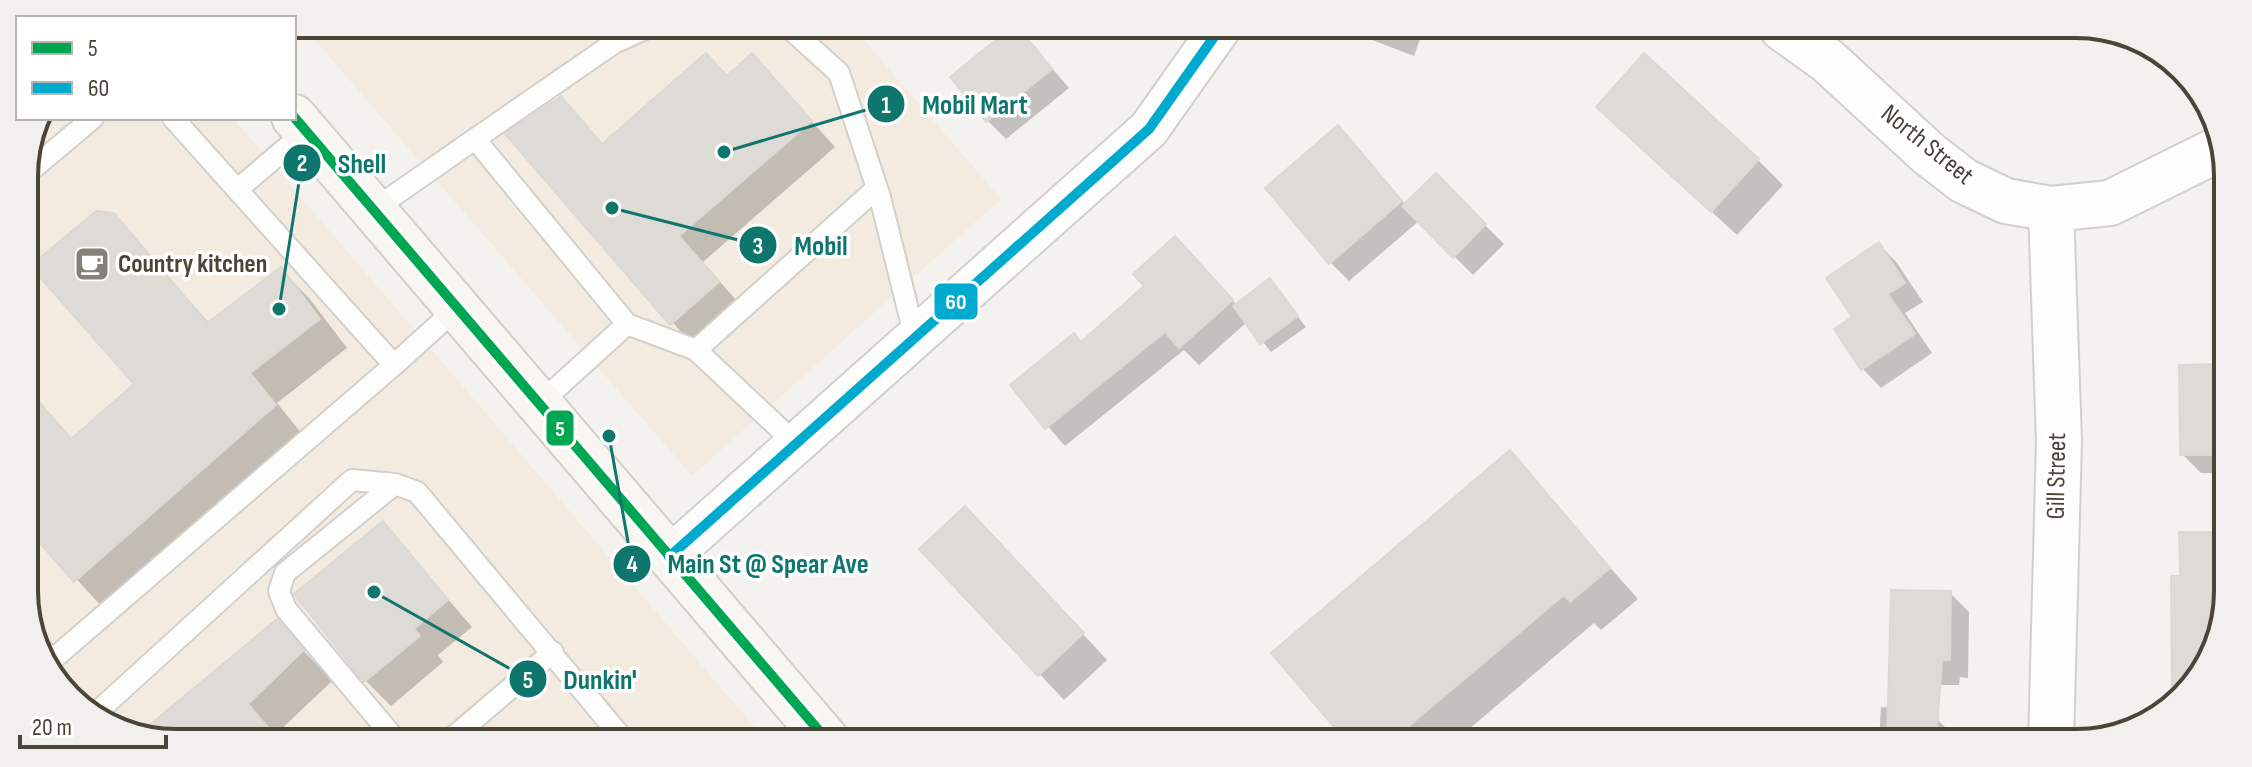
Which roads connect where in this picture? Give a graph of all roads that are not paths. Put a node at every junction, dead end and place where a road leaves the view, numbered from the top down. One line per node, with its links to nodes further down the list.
1 (625, 38): 8 (lane)
2 (800, 38): 11 (lane)
3 (1213, 38): 17 (street)
4 (1796, 38): 13 (street, North Street)
5 (91, 120): 10 (lane)
6 (175, 120): 12 (lane)
7 (300, 124): 12 (lane); 14 (main road)
8 (475, 139): 14 (lane); 16 (lane)
9 (2211, 153): 13 (street, North Street)
10 (39, 164)
11 (877, 188): 17 (lane); 18 (lane)
12 (238, 189): 19 (lane)
13 (2051, 209): 31 (street, Gill Street)
14 (373, 210): 15 (main road)
15 (457, 308): 19 (lane); 20 (main road)
16 (627, 324): 18 (lane); 20 (lane)
17 (915, 338): 21 (street)
18 (696, 350): 21 (lane)
19 (394, 365): 25 (lane)
20 (539, 404): 23 (main road)
21 (796, 444): 23 (street)
22 (395, 484): 24 (lane); 26 (lane); 27 (lane)
23 (669, 557): 30 (main road)
24 (553, 652): 28 (lane); 29 (lane)
25 (55, 657)
26 (103, 707)
27 (386, 729)
28 (463, 729)
29 (615, 729)
30 (817, 729)
31 (2051, 729)

